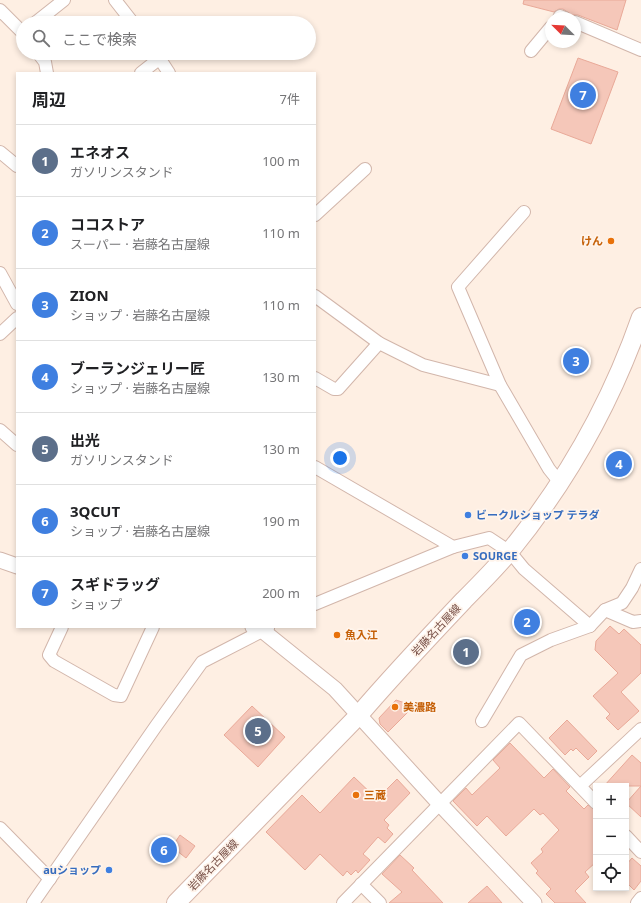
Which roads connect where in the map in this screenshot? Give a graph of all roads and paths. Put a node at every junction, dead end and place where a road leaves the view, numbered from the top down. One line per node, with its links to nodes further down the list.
1 (64, 0): 4 (street)
2 (115, 0): 5 (street)
3 (0, 10): 7 (street)
4 (44, 16)
5 (128, 16)
6 (581, 25): 9 (street)
7 (16, 26)
8 (545, 34): 10 (street)
9 (641, 50)
10 (530, 51)
11 (43, 60): 14 (street)
12 (154, 60): 15 (street)
13 (161, 60): 16 (street)
14 (47, 72)
15 (142, 72)
16 (168, 72)
17 (0, 152): 18 (street)
18 (16, 165)
19 (365, 169): 21 (street)
20 (524, 212): 30 (street)
21 (316, 214)
22 (0, 273): 24 (street)
23 (316, 297): 28 (street)
24 (16, 302)
25 (641, 317): 34 (main road, 岩藤名古屋線)
26 (16, 319): 27 (street)
27 (0, 334)
28 (379, 343): 29 (street); 30 (street)
29 (316, 379)
30 (500, 385): 34 (street)
31 (0, 430): 32 (street)
32 (16, 444)
33 (316, 468): 35 (street)
34 (561, 484): 36 (main road, 岩藤名古屋線)
35 (453, 547): 36 (street); 40 (street)
36 (510, 552): 43 (street); 47 (main road, 岩藤名古屋線)
37 (0, 560): 38 (street)
38 (16, 566)
39 (641, 569): 41 (street)
40 (316, 604)
41 (605, 610): 42 (street); 43 (street)
42 (641, 621)
43 (590, 626): 48 (street)
44 (62, 628): 45 (street)
45 (153, 628)
46 (261, 628): 47 (street); 56 (street)
47 (358, 716): 52 (street); 60 (main road, 岩藤名古屋線)
48 (482, 721)
49 (641, 729): 50 (street)
50 (580, 786): 51 (street); 52 (street)
51 (593, 800)
52 (438, 803): 57 (street); 63 (street)
53 (0, 828): 56 (street)
54 (629, 839): 55 (street)
55 (641, 852)
56 (50, 879): 59 (street)
57 (361, 884): 61 (street); 62 (street)
58 (641, 898): 64 (street)
59 (33, 903)
60 (176, 903)
61 (343, 903)
62 (380, 903)
63 (534, 903)
64 (637, 903)

